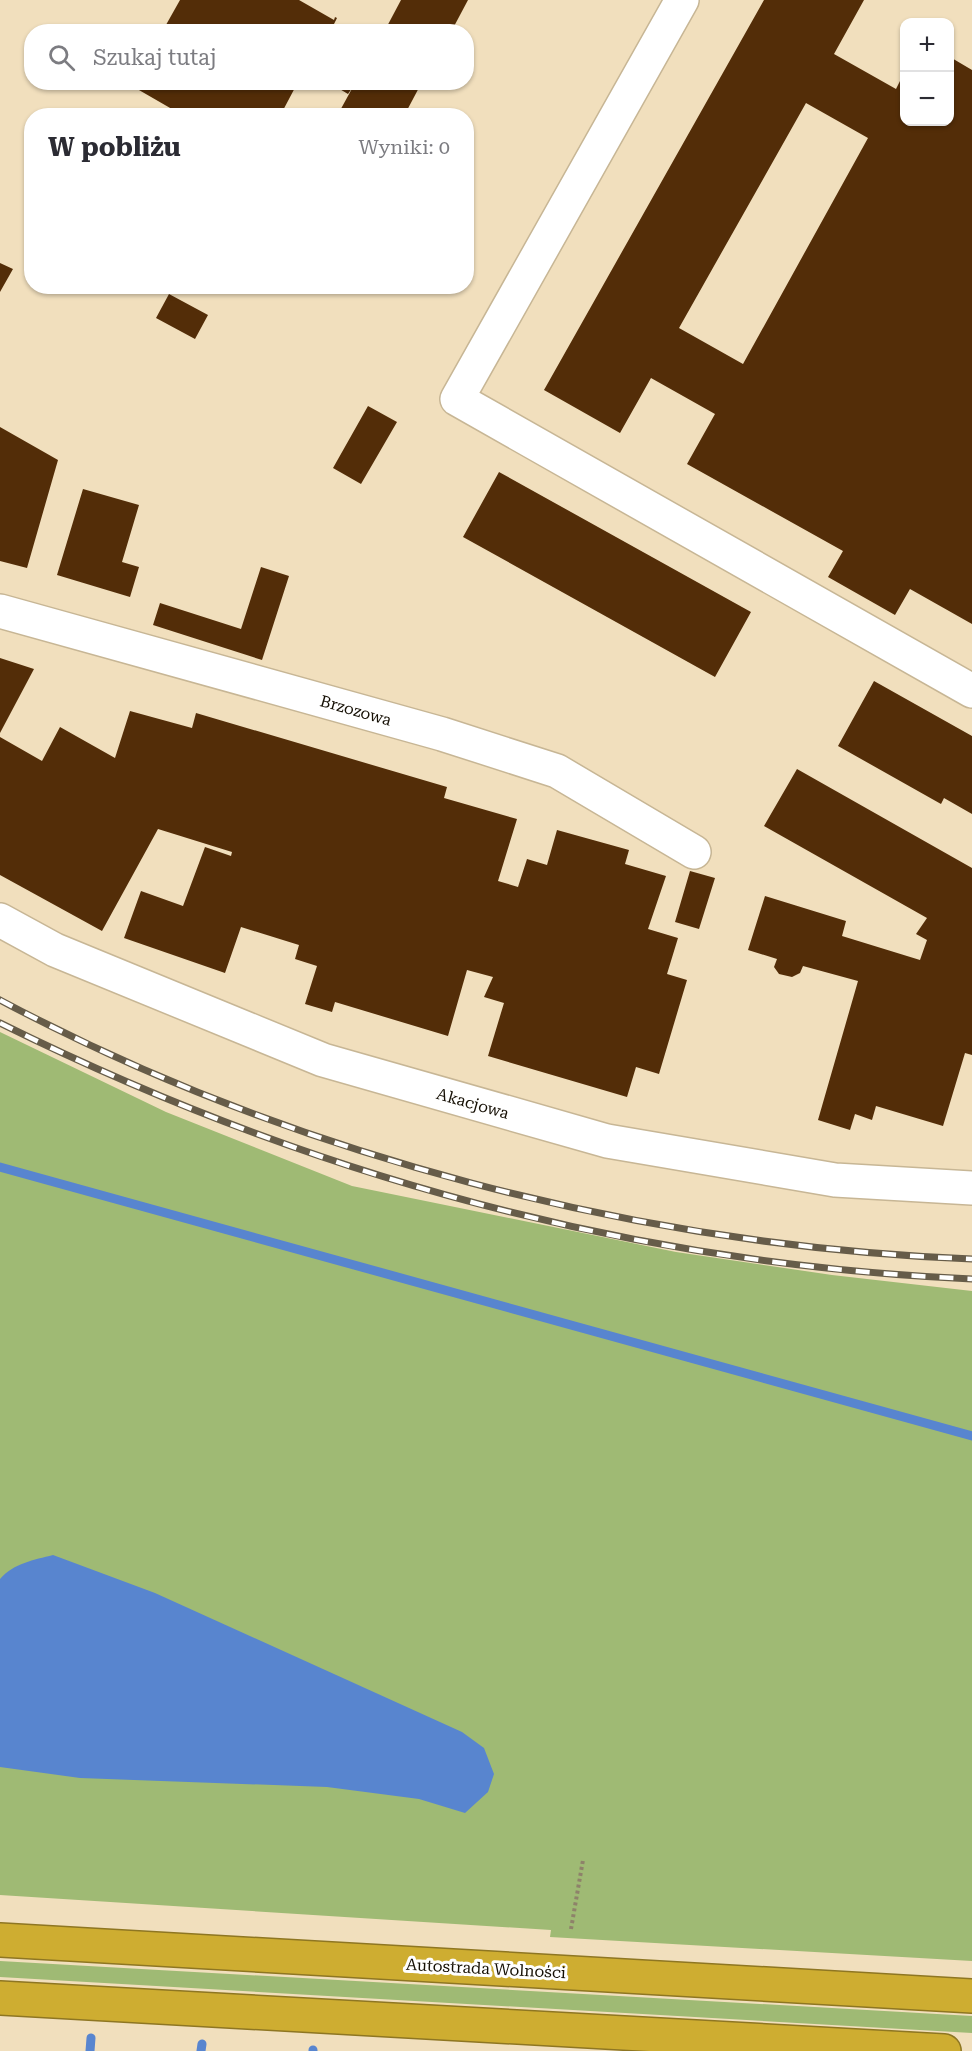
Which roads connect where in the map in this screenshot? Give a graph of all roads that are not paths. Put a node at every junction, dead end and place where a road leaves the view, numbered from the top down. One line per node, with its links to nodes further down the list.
1 (682, 0): 3 (street)
2 (0, 611): 4 (street, Brzozowa)
3 (972, 691)
4 (694, 852)
5 (0, 920): 6 (street, Akacjowa)
6 (972, 1188)
7 (0, 1940): 8 (highway, Autostrada Wolności)
8 (972, 1996)
9 (0, 1998): 10 (highway)
10 (944, 2051)

